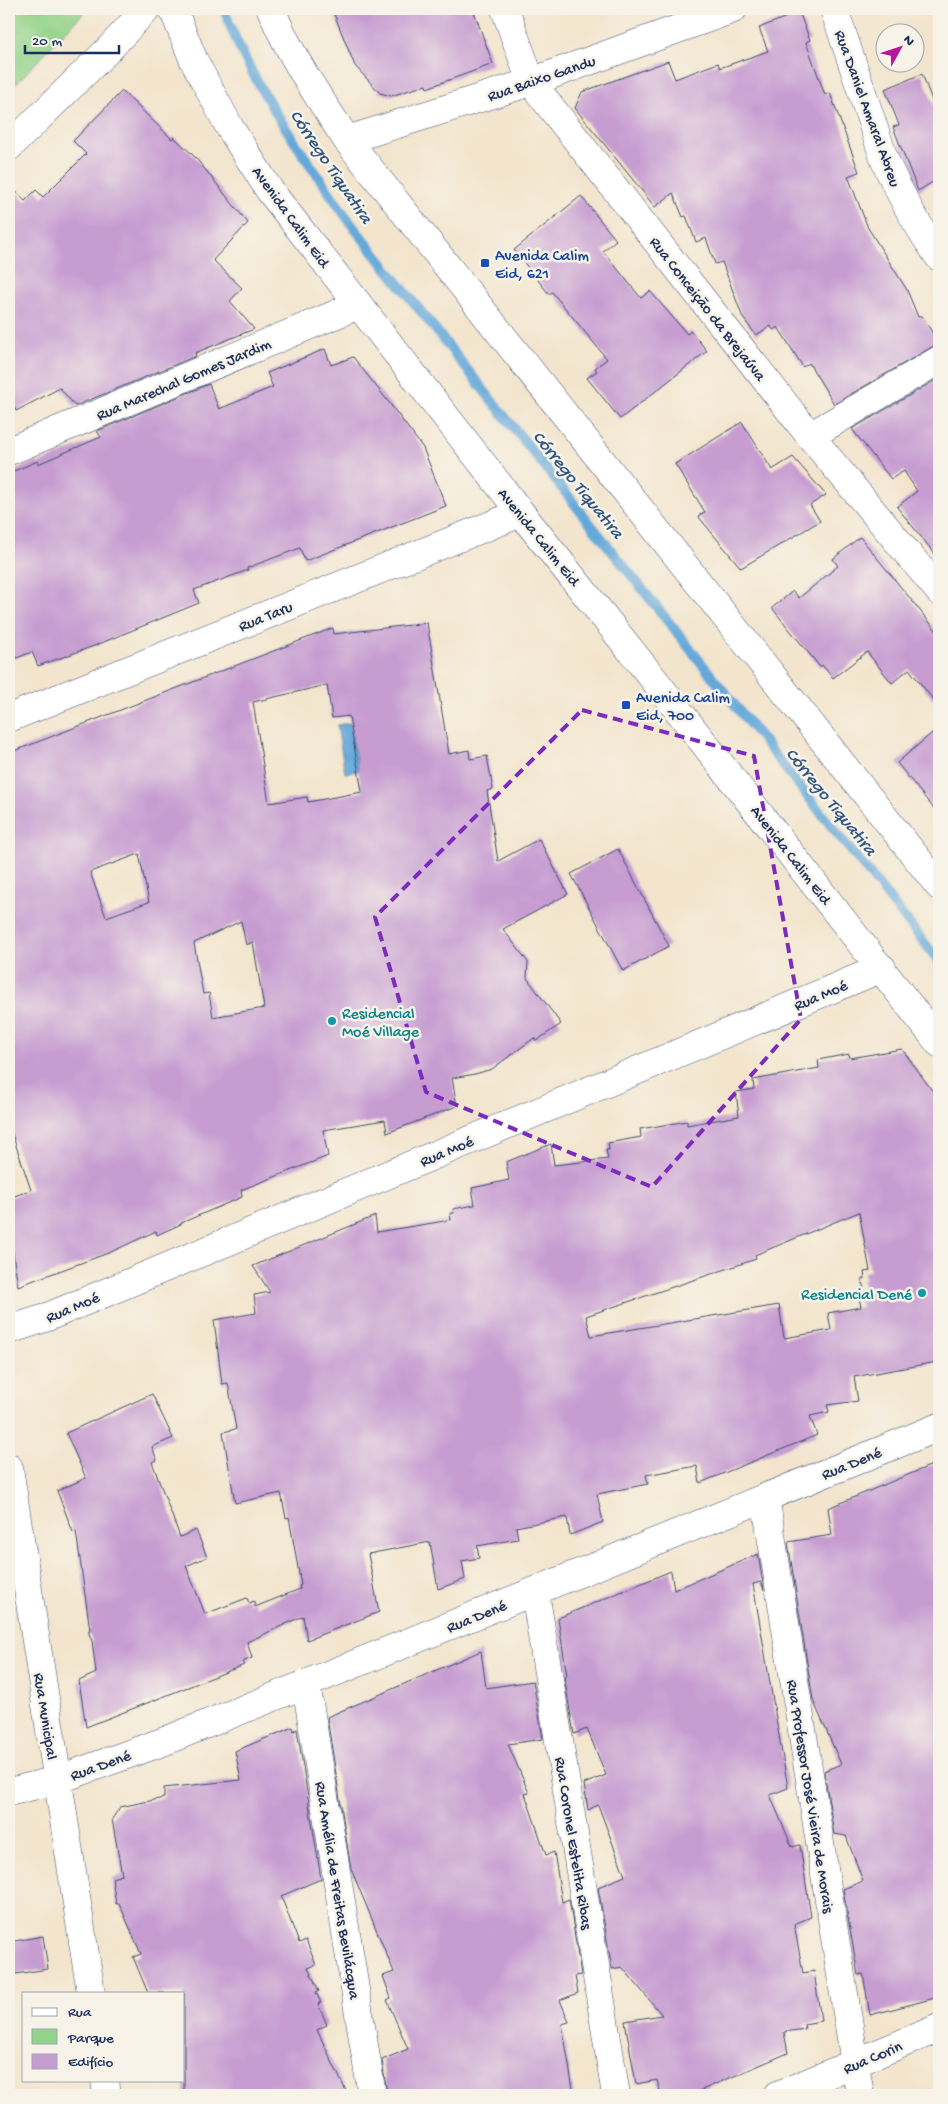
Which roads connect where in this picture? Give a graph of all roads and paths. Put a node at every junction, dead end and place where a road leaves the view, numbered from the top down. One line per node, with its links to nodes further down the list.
1 (146, 9): 9 (street)
2 (173, 9): 11 (street, Avenida Calim Eid)
3 (272, 9): 8 (street)
4 (505, 9): 7 (street, Rua Conceição da Brejaúva)
5 (733, 9): 7 (street, Rua Baixo Gandu)
6 (834, 9): 10 (street, Rua Daniel Amaral Abreu)
7 (531, 82): 8 (street, Rua Baixo Gandu); 13 (street, Rua Conceição da Brejaúva)
8 (347, 140): 18 (street)
9 (9, 147)
10 (939, 257)
11 (358, 305): 14 (street, Rua Marechal Gomes Jardim); 15 (street, Avenida Calim Eid)
12 (939, 360): 13 (street)
13 (810, 436): 16 (street, Rua Conceição da Brejaúva)
14 (9, 451)
15 (521, 514): 17 (street, Rua Taru); 19 (street, Avenida Calim Eid)
16 (939, 591)
17 (9, 718)
18 (939, 886)
19 (882, 968): 20 (street, Avenida Calim Eid); 21 (street, Rua Moé)
20 (939, 1043)
21 (9, 1330)
22 (939, 1426): 24 (street, Rua Dené)
23 (9, 1468): 27 (street, Rua Municipal)
24 (765, 1497): 25 (street, Rua Dené); 31 (street, Rua Professor José Vieira de Morais)
25 (534, 1592): 26 (street, Rua Dené); 35 (street, Rua Coronel Estelita Ribas)
26 (306, 1684): 27 (street, Rua Dené); 34 (street, Rua Amélia de Freitas Bevilácqua)
27 (57, 1780): 28 (street, Rua Dené); 29 (street, Rua Municipal)
28 (9, 1792)
29 (91, 1992)
30 (939, 2028): 31 (street, Rua Corin)
31 (855, 2063): 36 (street, Rua Corin); 37 (street, Rua Professor José Vieira de Morais)
32 (105, 2082): 33 (street)
33 (107, 2095)
34 (372, 2095)
35 (616, 2095)
36 (778, 2095)
37 (860, 2095)

